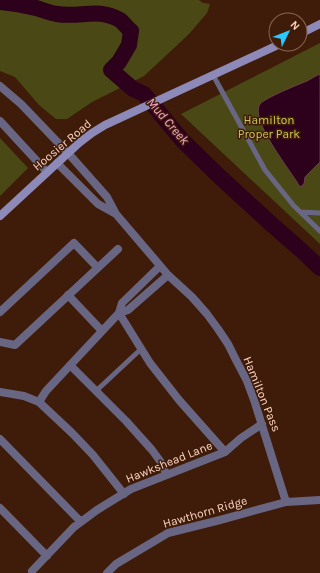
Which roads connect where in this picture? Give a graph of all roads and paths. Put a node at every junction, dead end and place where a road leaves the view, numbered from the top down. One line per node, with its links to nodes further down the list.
1 (320, 24): 2 (street)
2 (308, 30)
3 (268, 50): 4 (street, Hoosier Road)
4 (213, 75): 7 (street, Hoosier Road); 10 (lane)
5 (0, 86): 7 (street, Hamilton Pass)
6 (0, 121): 9 (street)
7 (68, 153): 8 (street, Hoosier Road); 12 (street, Hamilton Pass)
8 (57, 163): 9 (street, Hoosier Road); 12 (street, Hamilton Pass)
9 (47, 172): 13 (street, Hoosier Road)
10 (301, 212): 11 (lane); 14 (lane)
11 (320, 213)
12 (116, 214): 16 (street, Hamilton Pass)
13 (0, 216)
14 (320, 231)
15 (118, 249): 17 (street)
16 (160, 266): 18 (street, Hamilton Pass); 21 (street)
17 (98, 268): 19 (street); 20 (street)
18 (168, 275): 21 (street); 29 (street, Hamilton Pass)
19 (68, 295): 22 (street); 23 (street)
20 (0, 312)
21 (119, 313): 22 (street); 24 (street)
22 (102, 331): 25 (street)
23 (0, 342)
24 (141, 349): 26 (lane); 31 (street)
25 (70, 365): 26 (street); 28 (street)
26 (96, 391): 32 (street)
27 (0, 392): 28 (street)
28 (39, 402): 33 (street)
29 (262, 424): 31 (street, Hawkshead Lane); 35 (street, Hamilton Pass)
30 (0, 439): 37 (street)
31 (225, 452): 32 (street, Hawkshead Lane)
32 (166, 475): 33 (street, Hawkshead Lane)
33 (124, 494): 37 (street, Hawkshead Lane)
34 (320, 500): 35 (street, Hawthorn Ridge)
35 (286, 502): 40 (street, Hawthorn Ridge)
36 (0, 508): 38 (street)
37 (81, 522): 38 (street, Hawkshead Lane)
38 (47, 556): 39 (street, Hawkshead Lane)
39 (32, 571)
40 (107, 573)

